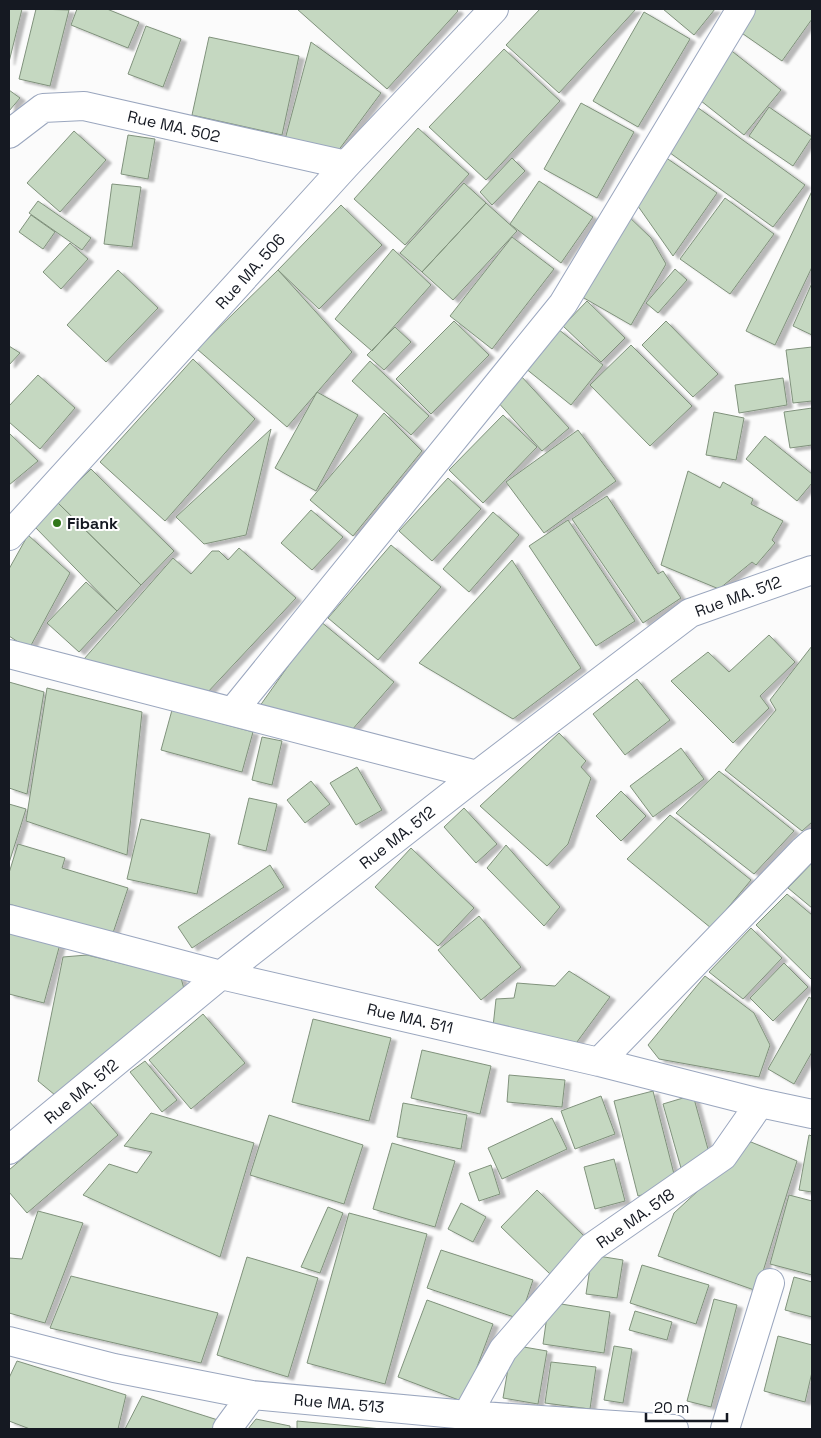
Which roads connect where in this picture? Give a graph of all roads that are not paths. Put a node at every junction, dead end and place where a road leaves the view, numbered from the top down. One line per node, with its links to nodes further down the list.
1 (494, 9): 4 (street, Rue MA. 506)
2 (741, 9): 8 (street)
3 (9, 134): 4 (street, Rue MA. 502)
4 (346, 165): 5 (street, Rue MA. 506)
5 (9, 536)
6 (812, 570): 9 (street, Rue MA. 512)
7 (9, 654): 8 (street)
8 (234, 711): 9 (street)
9 (477, 774): 12 (street, Rue MA. 512)
10 (812, 843): 13 (street)
11 (9, 919): 12 (street, Rue MA. 511)
12 (221, 975): 13 (street, Rue MA. 511); 16 (street, Rue MA. 512)
13 (599, 1062): 14 (street, Rue MA. 511)
14 (760, 1103): 15 (street, Rue MA. 511); 20 (street, Rue MA. 518)
15 (812, 1114)
16 (9, 1150)
17 (770, 1283): 23 (street)
18 (9, 1341): 19 (street, Rue MA. 513)
19 (252, 1395): 20 (street, Rue MA. 513); 21 (street)
20 (468, 1415): 22 (street, Rue MA. 513)
21 (227, 1429)
22 (674, 1429)
23 (725, 1429)

